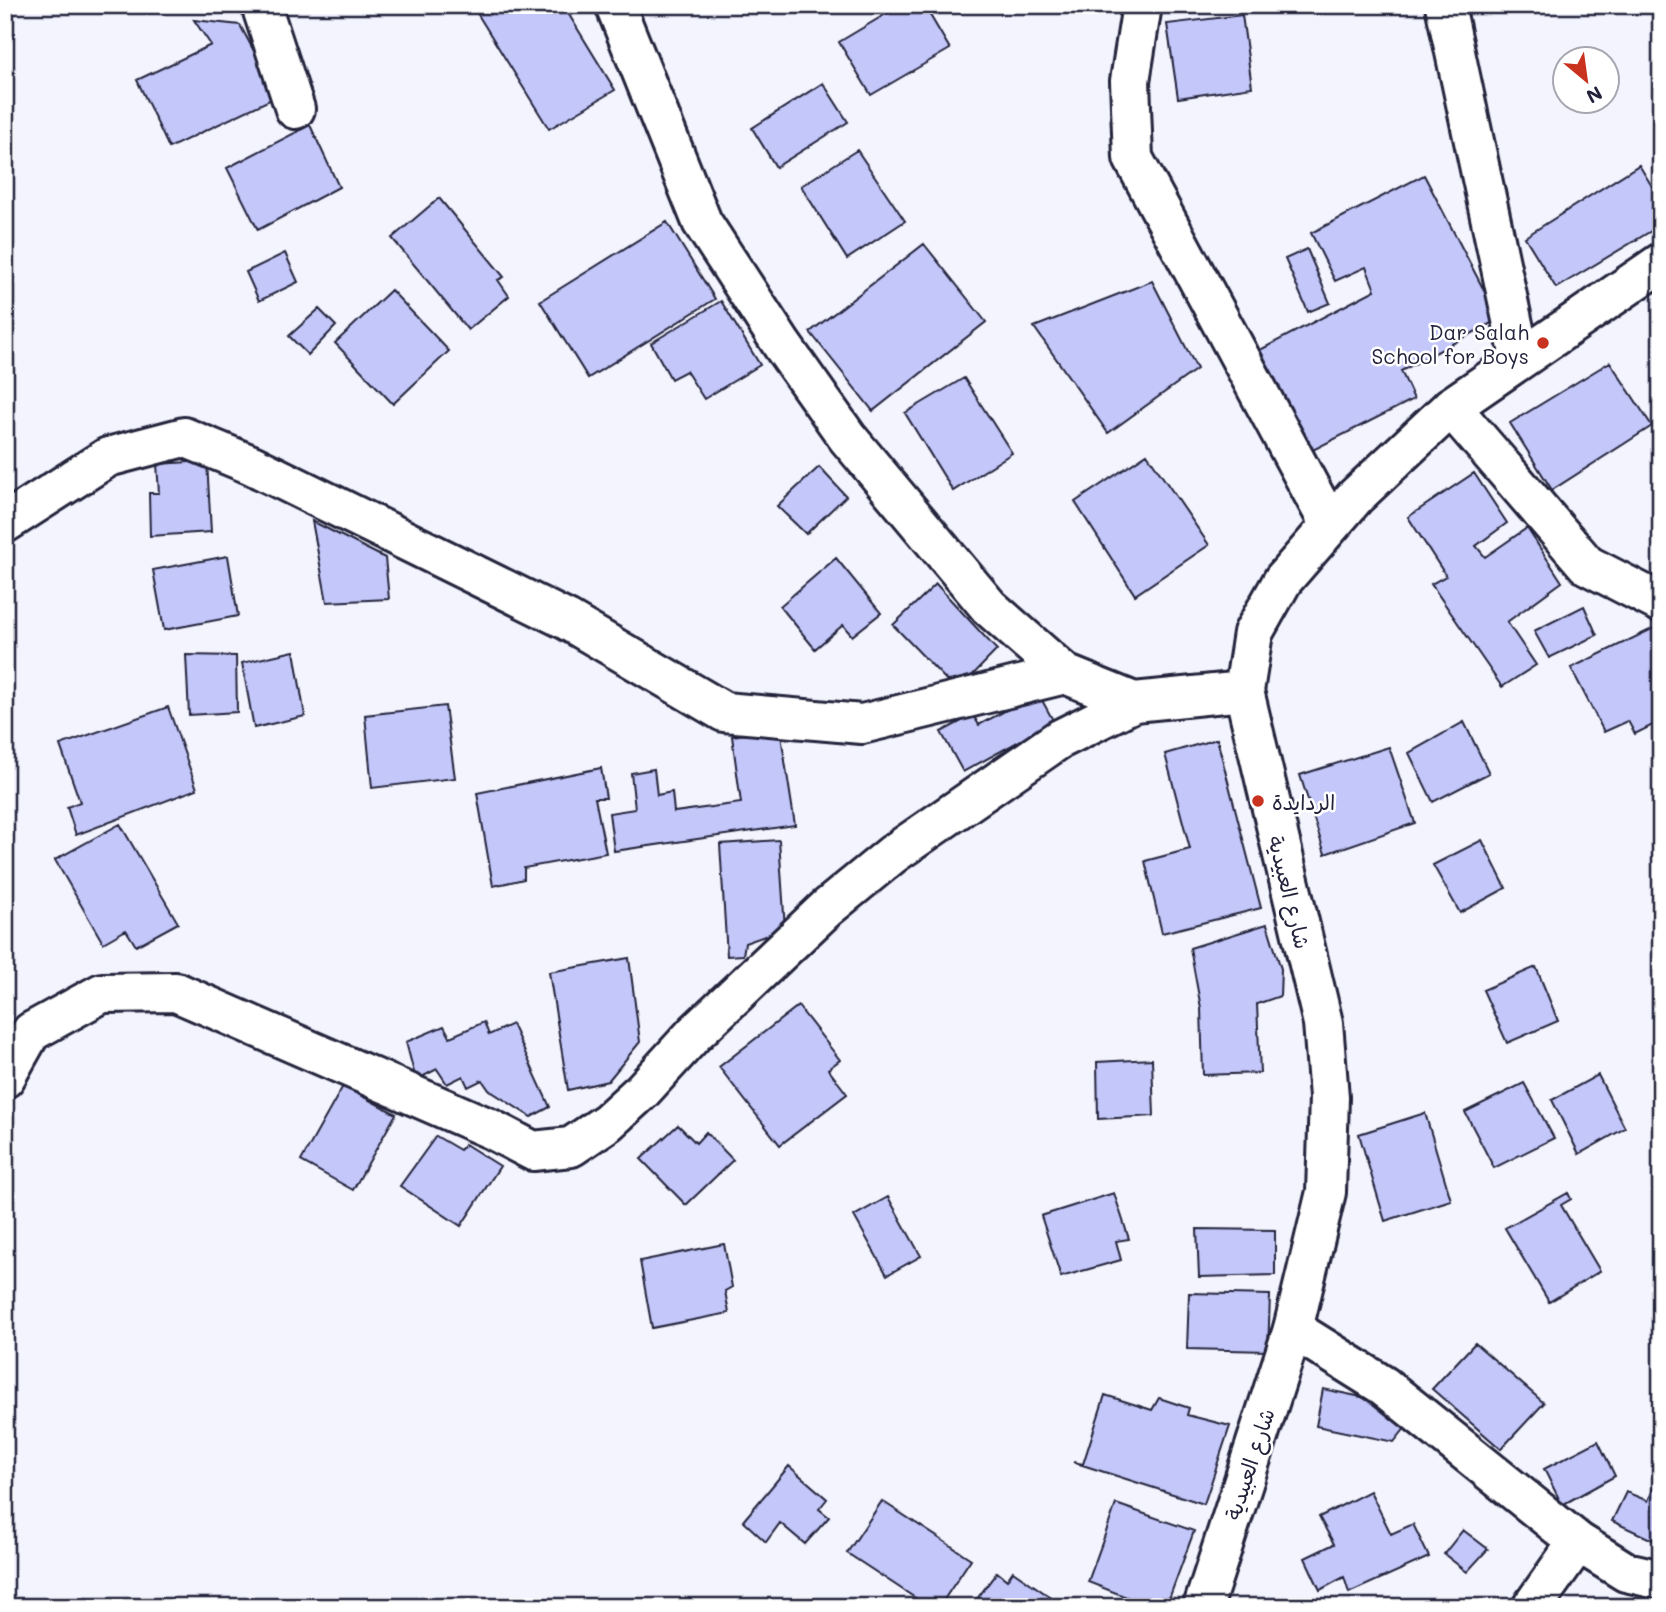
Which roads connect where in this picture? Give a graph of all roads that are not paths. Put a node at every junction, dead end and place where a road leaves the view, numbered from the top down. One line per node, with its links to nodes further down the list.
1 (615, 5): 12 (street)
2 (1142, 5): 10 (street)
3 (1445, 5): 7 (street)
4 (255, 7): 5 (street)
5 (295, 109)
6 (1661, 263): 7 (street, شارع العبيدية)
7 (1520, 358): 8 (street, شارع العبيدية)
8 (1451, 407): 10 (street, شارع العبيدية); 11 (street)
9 (5, 523): 12 (street)
10 (1330, 525): 13 (street, شارع العبيدية)
11 (1661, 603)
12 (1065, 674): 14 (street)
13 (1244, 691): 14 (street); 16 (street, شارع العبيدية)
14 (1134, 702): 15 (street)
15 (5, 1078)
16 (1293, 1329): 17 (street); 19 (street, شارع العبيدية)
17 (1577, 1542): 18 (street); 20 (street)
18 (1661, 1580)
19 (1203, 1607)
20 (1532, 1607)

